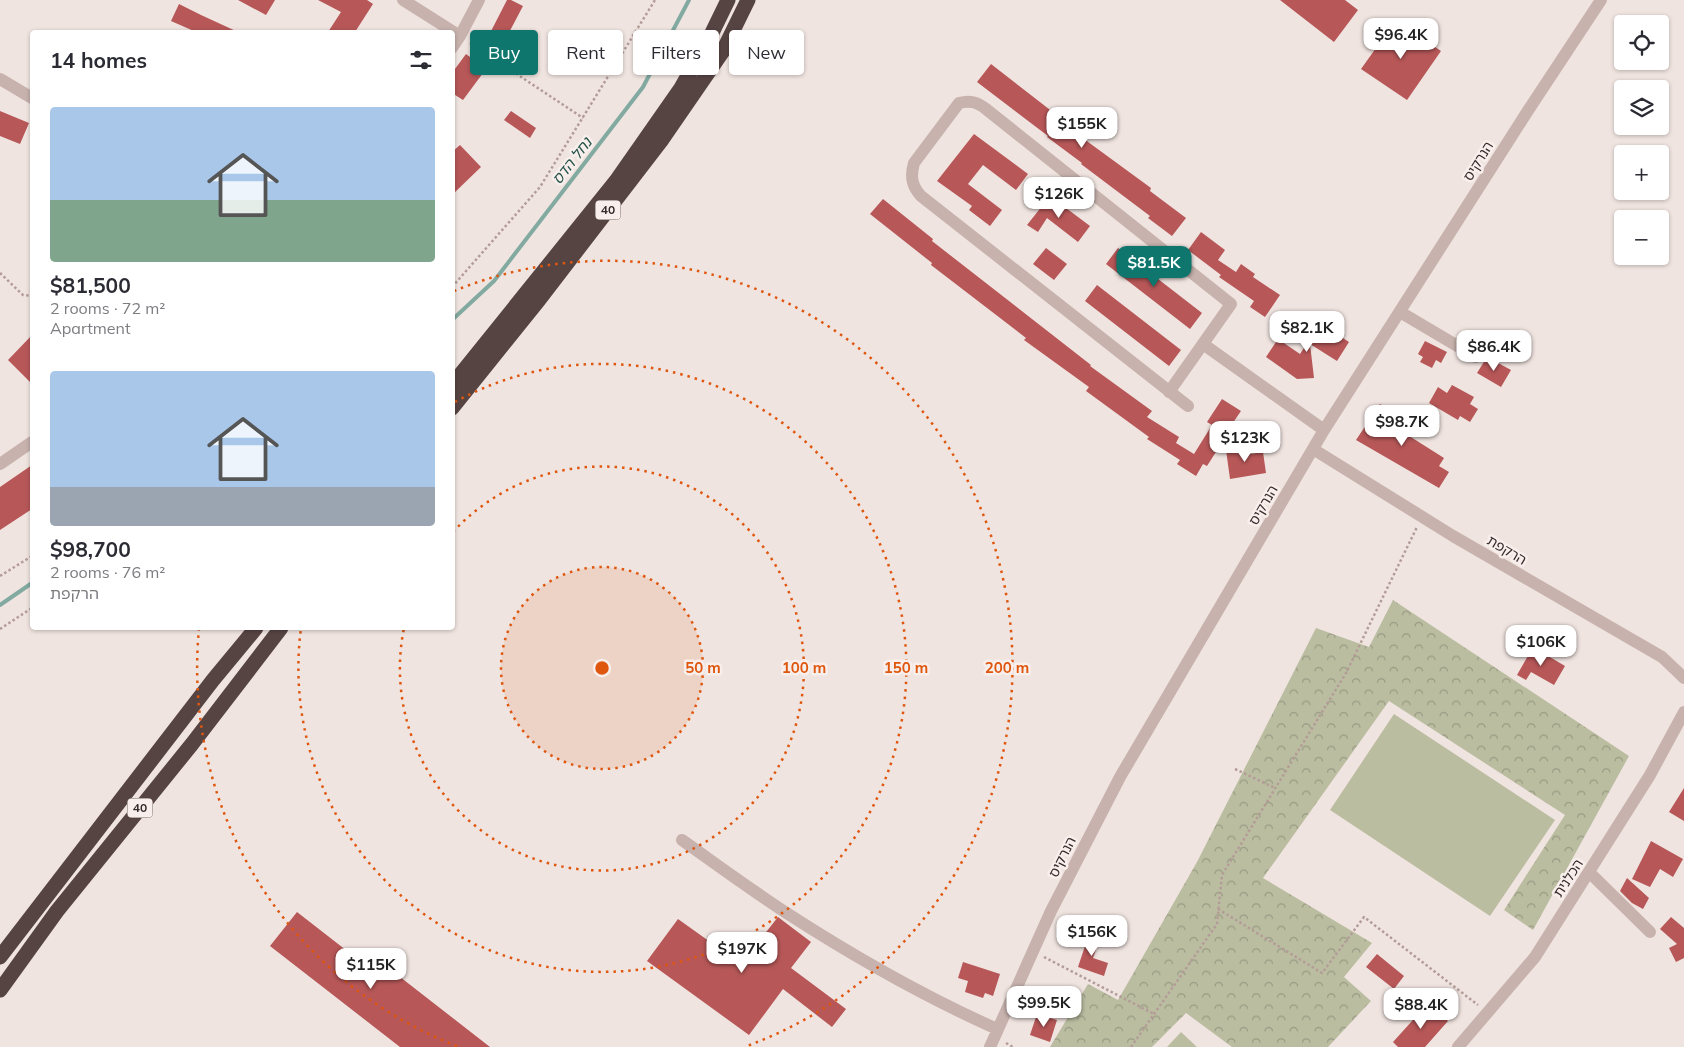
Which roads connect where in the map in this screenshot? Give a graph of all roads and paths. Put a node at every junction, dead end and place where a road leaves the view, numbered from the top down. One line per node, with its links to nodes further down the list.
1 (403, 0): 7 (street)
2 (479, 0): 9 (street)
3 (655, 0): 13 (path)
4 (728, 0): 20 (highway, 40)
5 (748, 0): 22 (highway, 40)
6 (1601, 0): 17 (street, הנרקיס)
7 (450, 30)
8 (455, 33): 9 (street)
9 (460, 36): 10 (street); 13 (path)
10 (455, 44)
11 (0, 79): 12 (street)
12 (30, 97)
13 (583, 118): 15 (path)
14 (0, 273): 16 (path)
15 (455, 284)
16 (30, 296)
17 (1400, 312): 19 (street); 24 (street, הנרקיס)
18 (1203, 344): 21 (street); 21 (street); 24 (street)
19 (1476, 357)
20 (455, 381)
21 (1169, 392): 23 (street)
22 (455, 404)
23 (1188, 406)
24 (1324, 430): 26 (street, הנרקיס)
25 (30, 443): 27 (street)
26 (1313, 449): 28 (street, הרקפת); 43 (street, הנרקיס)
27 (0, 464)
28 (1422, 517): 35 (street, הרקפת); 38 (path)
29 (30, 557): 30 (path)
30 (0, 576)
31 (30, 609): 32 (path)
32 (0, 629)
33 (254, 630): 44 (highway, 40)
34 (279, 630): 45 (highway, 40)
35 (1684, 678)
36 (1684, 712): 40 (street, הכלנית)
37 (1235, 769): 38 (path)
38 (1275, 788): 41 (path)
39 (682, 840): 48 (street)
40 (1590, 873): 42 (street); 46 (street, הכלנית)
41 (1218, 909): 46 (path); 47 (path)
42 (1650, 932)
43 (1032, 951): 47 (path); 48 (street, הנרקיס)
44 (0, 957)
45 (0, 990)
46 (1487, 1012): 51 (street, הכלנית)
47 (1154, 1014): 50 (path)
48 (997, 1029): 49 (street, הנרקיס)
49 (990, 1047)
50 (1131, 1047)
51 (1458, 1047)

